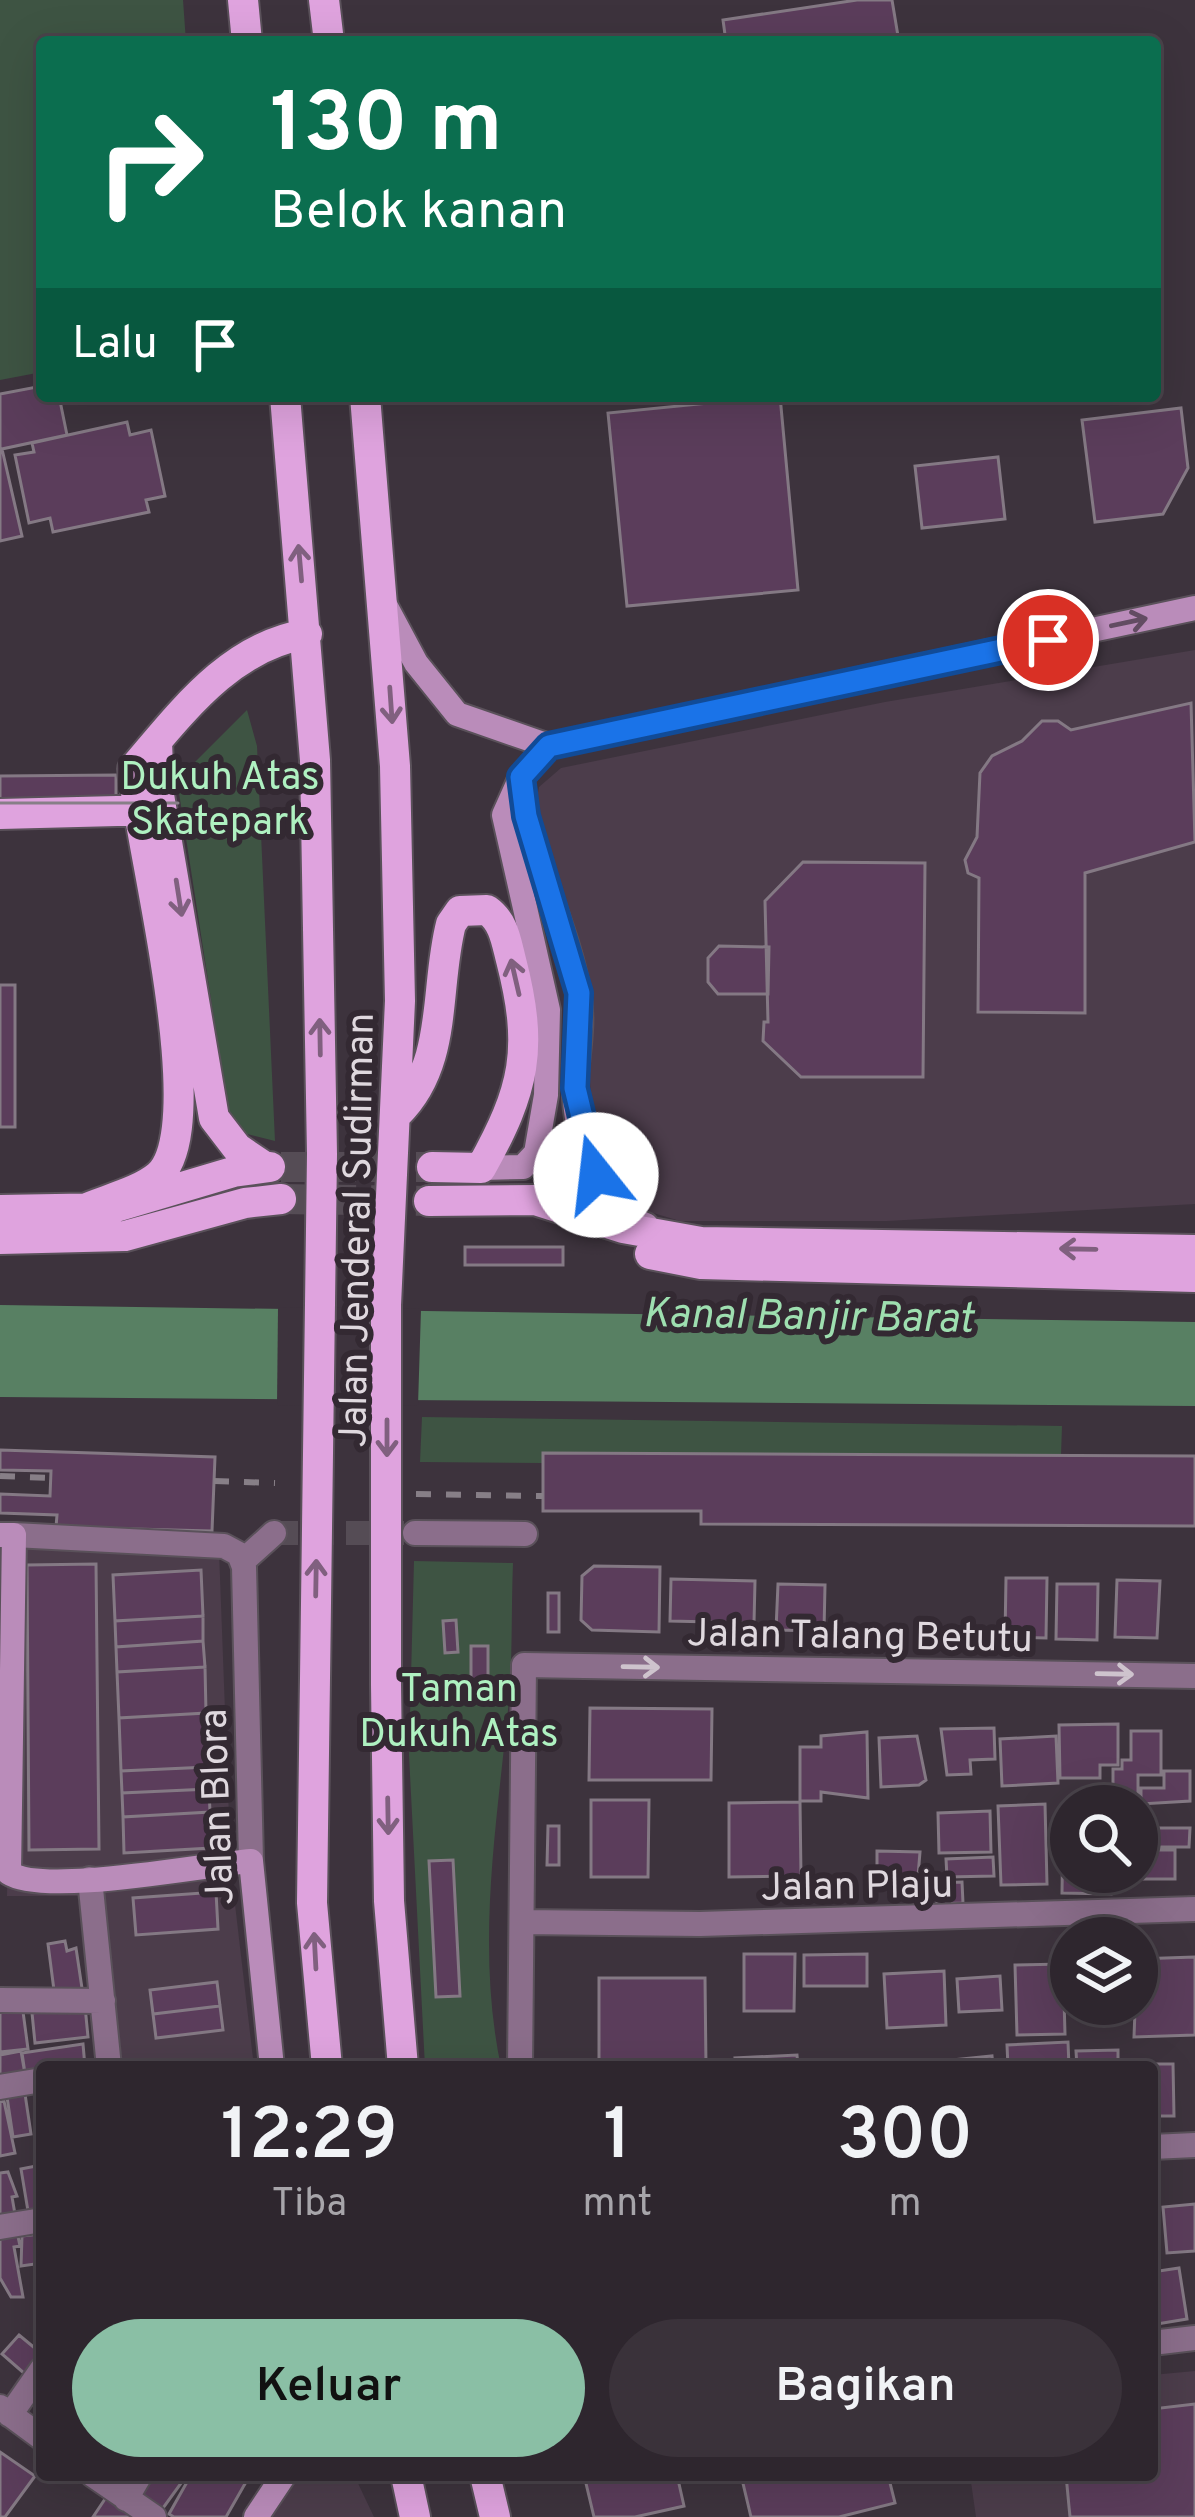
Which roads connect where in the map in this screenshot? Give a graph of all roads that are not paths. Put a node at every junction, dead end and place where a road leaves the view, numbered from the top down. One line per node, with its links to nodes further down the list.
1 (242, 0): 3 (main road)
2 (324, 0): 4 (main road)
3 (246, 36)
4 (327, 36)
5 (286, 402): 9 (main road, Jalan Jenderal Sudirman, one-way to 5)
6 (365, 402): 7 (main road, Jalan Jenderal Sudirman)
7 (384, 603): 10 (street); 14 (main road, Jalan Jenderal Sudirman, one-way to 14)
8 (1195, 608): 10 (street, one-way to 8)
9 (307, 634): 12 (main road); 44 (main road, Jalan Jenderal Sudirman, one-way to 9)
10 (549, 746): 11 (street)
11 (521, 777): 16 (street); 23 (street)
12 (149, 811): 13 (main road); 21 (main road); 21 (main road, one-way to 21)
13 (0, 814)
14 (397, 1114): 16 (main road, one-way to 14); 45 (main road, Jalan Jenderal Sudirman, one-way to 45)
15 (432, 1167): 16 (main road)
16 (482, 1168)
17 (280, 1199): 22 (main road)
18 (500, 1199): 19 (main road); 23 (main road); 25 (main road)
19 (429, 1201)
20 (0, 1210): 21 (main road)
21 (82, 1210)
22 (0, 1239)
23 (701, 1242): 24 (main road, one-way to 23); 25 (street)
24 (1195, 1250)
25 (740, 1265): 26 (main road)
26 (1195, 1277)
27 (274, 1533): 31 (street)
28 (415, 1533): 29 (street)
29 (525, 1534)
30 (7, 1535): 31 (street); 33 (street)
31 (238, 1555): 35 (street, Jalan Blora)
32 (1195, 1676): 39 (street, Jalan Talang Betutu, one-way to 32)
33 (4, 1680): 34 (street)
34 (3, 1781): 37 (street)
35 (251, 1861): 36 (street); 43 (street, Jalan Blora)
36 (90, 1879): 37 (street); 41 (street)
37 (4, 1880)
38 (1195, 1909): 39 (street, Jalan Plaju)
39 (521, 1922): 46 (street)
40 (0, 2000): 41 (street)
41 (104, 2001): 42 (street)
42 (109, 2061)
43 (271, 2061)
44 (326, 2061)
45 (402, 2061)
46 (520, 2061)
47 (36, 2081): 48 (street)
48 (0, 2087)
49 (1195, 2145): 50 (street)
50 (1158, 2147)
51 (36, 2221): 52 (street)
52 (0, 2227)
53 (1195, 2338): 54 (street)
54 (1158, 2342)
55 (36, 2376): 56 (street)
56 (5, 2411): 57 (street)
57 (36, 2434)
58 (101, 2481): 64 (street)
59 (136, 2481): 64 (street)
60 (280, 2481): 67 (street)
61 (399, 2481): 65 (street)
62 (407, 2481): 65 (main road)
63 (486, 2481): 68 (main road)
64 (125, 2498): 66 (street)
65 (414, 2513)
66 (154, 2517)
67 (256, 2517)
68 (495, 2517)

